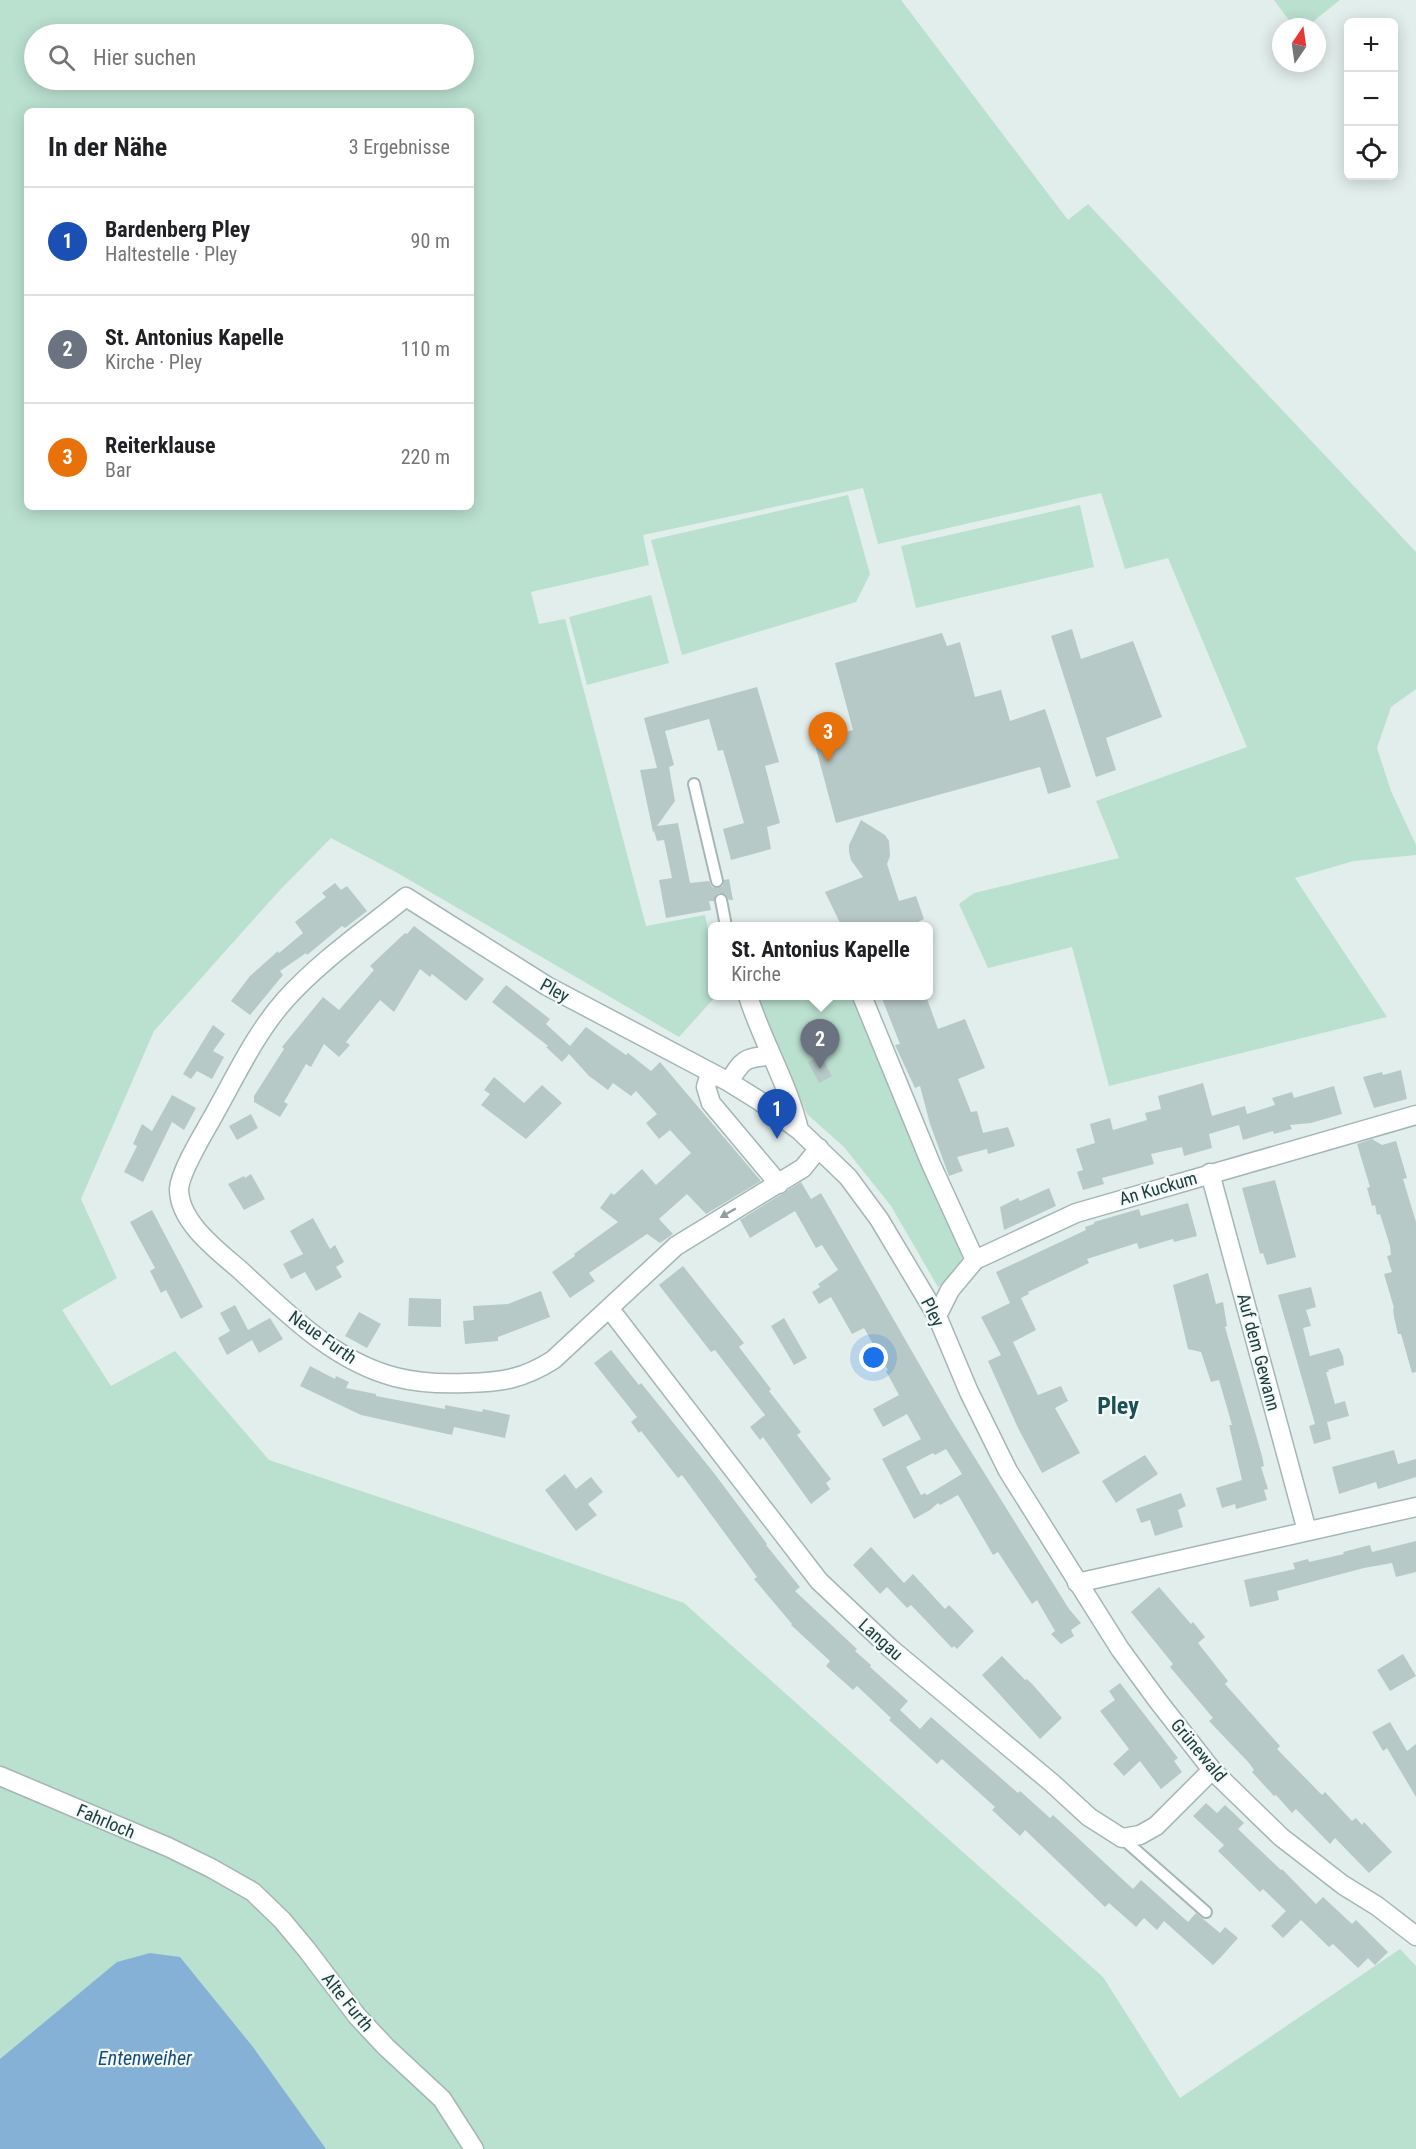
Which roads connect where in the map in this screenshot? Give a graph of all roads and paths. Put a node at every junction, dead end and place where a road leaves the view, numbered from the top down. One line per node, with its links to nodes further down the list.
1 (694, 784): 2 (lane)
2 (717, 881)
3 (406, 897): 9 (street, Pley); 17 (street, Neue Furth)
4 (721, 900): 5 (lane)
5 (725, 922)
6 (749, 1000): 8 (street)
7 (864, 1000): 16 (street)
8 (770, 1056): 10 (street); 12 (street)
9 (710, 1072): 10 (street, Pley); 15 (street)
10 (729, 1082): 12 (street, Pley)
11 (1415, 1120): 14 (street, An Kuckum)
12 (799, 1130): 13 (street, Pley)
13 (819, 1148): 15 (street, Neue Furth); 18 (street, Pley)
14 (1210, 1173): 16 (street, An Kuckum); 21 (street, Auf dem Gewann)
15 (779, 1184): 17 (street, Neue Furth, one-way to 17)
16 (975, 1260): 18 (street, An Kuckum)
17 (609, 1308): 25 (street, Langau)
18 (937, 1316): 20 (street, Pley)
19 (1416, 1507): 21 (street)
20 (1035, 1515): 22 (street, Grünewald)
21 (1307, 1531): 22 (street)
22 (1077, 1583): 23 (street, Grünewald)
23 (1212, 1770): 25 (street); 28 (street, Grünewald)
24 (0, 1776): 26 (street, Fahrloch)
25 (1122, 1838): 27 (lane)
26 (211, 1868): 29 (street, Alte Furth)
27 (1206, 1912)
28 (1416, 1936)
29 (474, 2149)

